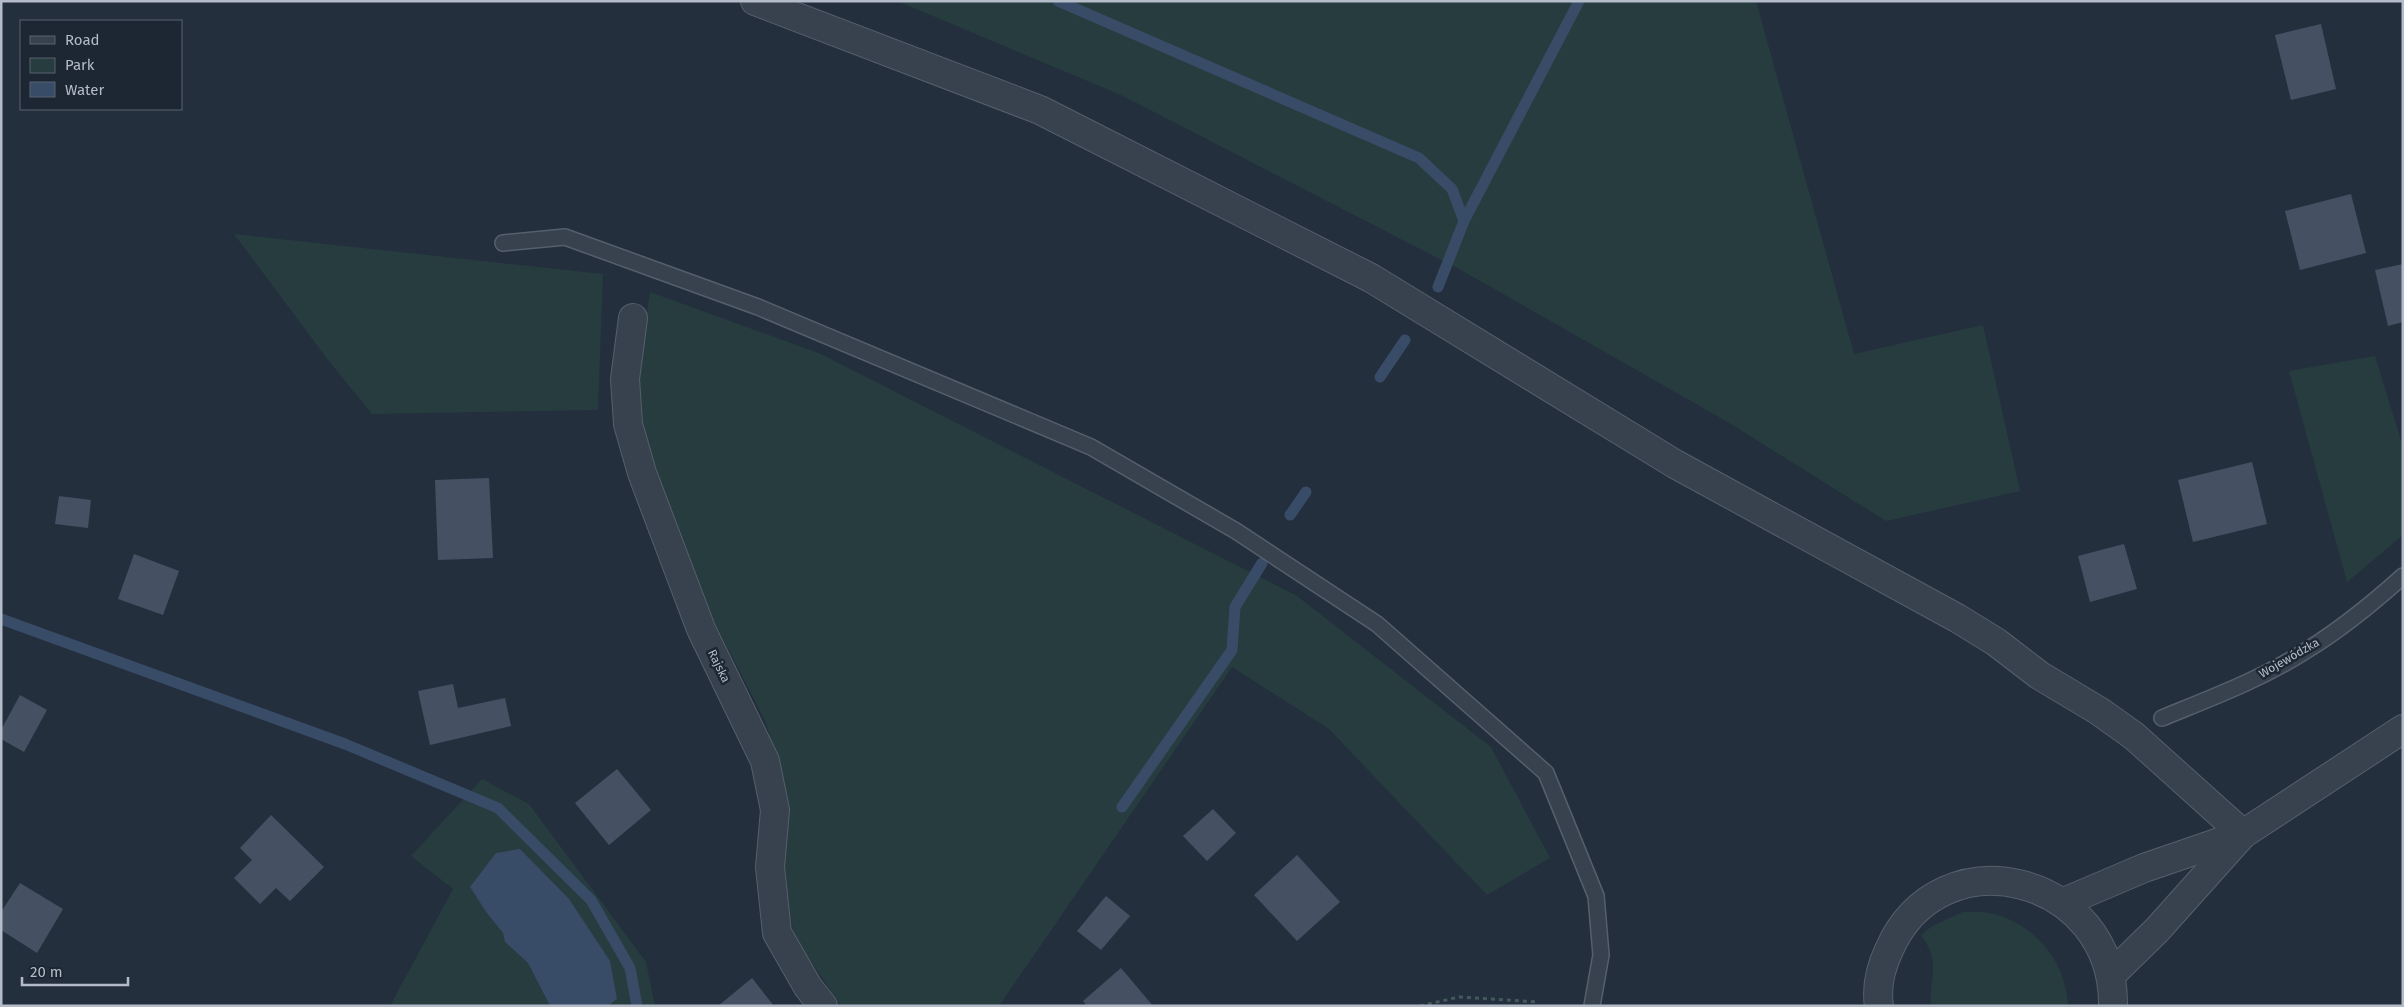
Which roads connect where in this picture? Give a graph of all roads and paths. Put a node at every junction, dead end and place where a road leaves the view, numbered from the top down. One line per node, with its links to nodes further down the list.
1 (755, 1): 7 (street)
2 (503, 243): 13 (lane)
3 (633, 318): 11 (street, Rajska)
4 (2403, 576): 5 (lane, Wojewódzka)
5 (2162, 718)
6 (2403, 729): 7 (street)
7 (2243, 834): 8 (street); 9 (street)
8 (2064, 902): 9 (street); 14 (street)
9 (2111, 975): 15 (street)
10 (1538, 1002): 12 (path)
11 (823, 1006)
12 (1420, 1006)
13 (1592, 1006)
14 (1878, 1006)
15 (2113, 1006)

